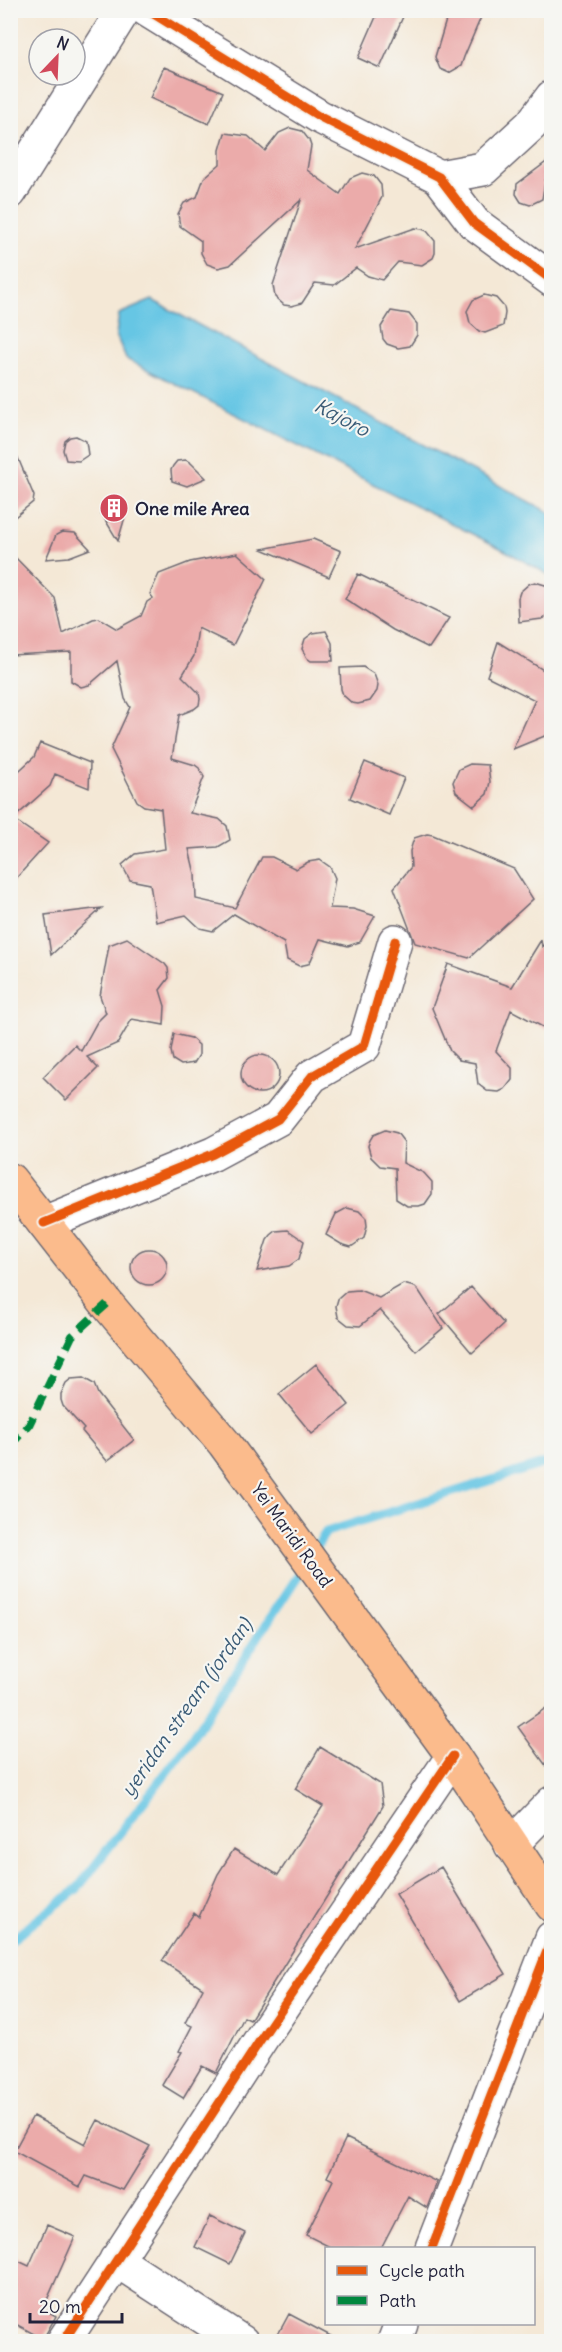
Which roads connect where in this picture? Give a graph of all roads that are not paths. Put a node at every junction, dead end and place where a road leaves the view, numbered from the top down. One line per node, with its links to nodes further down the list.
1 (124, 10): 5 (street)
2 (147, 10): 4 (street)
3 (552, 97): 4 (street)
4 (439, 177): 6 (street)
5 (10, 192)
6 (552, 280)
7 (395, 941): 9 (street)
8 (10, 1180): 9 (main road, Yei Maridi Road)
9 (44, 1222): 10 (main road, Yei Maridi Road)
10 (453, 1756): 12 (main road, Yei Maridi Road); 16 (street)
11 (552, 1803): 12 (street)
12 (511, 1845): 13 (main road, Yei Maridi Road)
13 (552, 1905)
14 (552, 1938): 15 (street)
15 (432, 2247)
16 (116, 2260): 18 (street); 19 (street)
17 (401, 2325): 20 (street)
18 (63, 2342)
19 (242, 2342)
20 (394, 2342)

